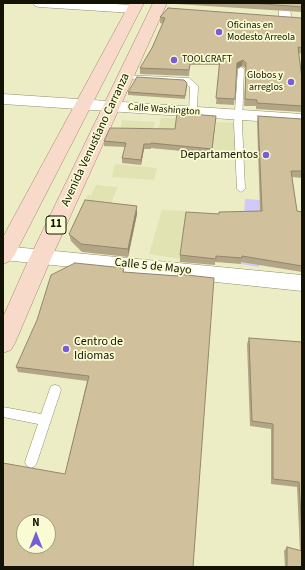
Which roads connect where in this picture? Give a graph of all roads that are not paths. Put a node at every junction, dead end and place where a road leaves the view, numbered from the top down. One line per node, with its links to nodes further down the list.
1 (39, 3): 3 (street)
2 (284, 3): 5 (street)
3 (135, 6): 9 (main road, Avenida Venustiano Carranza)
4 (164, 7): 7 (main road, Avenida Venustiano Carranza / 11)
5 (269, 16)
6 (241, 69): 12 (lane)
7 (125, 77): 10 (main road, Avenida Venustiano Carranza / 11); 11 (lane)
8 (3, 99): 9 (main road, Calle Washington)
9 (84, 104): 10 (main road, Calle Washington); 15 (main road, Avenida Venustiano Carranza)
10 (111, 106): 11 (main road, Calle Washington); 16 (main road, Avenida Venustiano Carranza / 11)
11 (192, 112): 12 (main road, Calle Washington)
12 (238, 115): 13 (main road, Calle Washington); 14 (lane)
13 (302, 119)
14 (241, 189)
15 (3, 254): 16 (street, Calle 5 de Mayo)
16 (42, 256): 17 (street, Calle 5 de Mayo); 18 (main road, Avenida Venustiano Carranza / 11)
17 (302, 283)
18 (3, 343)
19 (55, 390): 21 (lane)
20 (3, 412): 21 (lane)
21 (45, 420): 22 (lane)
22 (31, 462)

